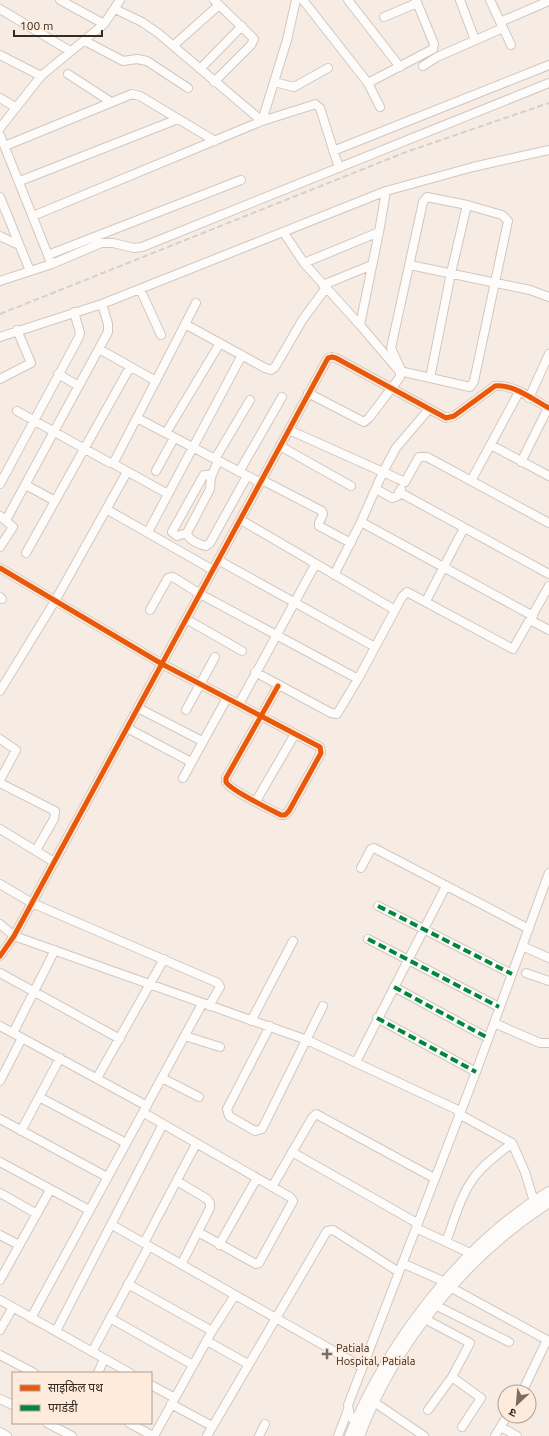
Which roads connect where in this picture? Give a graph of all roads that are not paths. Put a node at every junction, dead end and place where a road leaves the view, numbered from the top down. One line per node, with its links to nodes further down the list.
1 (60, 0): 14 (street)
2 (120, 0): 12 (street)
3 (296, 0): 31 (street)
4 (303, 0): 32 (street)
5 (348, 0): 25 (street)
6 (460, 0): 17 (street)
7 (490, 0): 15 (street)
8 (549, 1): 15 (street)
9 (218, 2): 16 (street); 19 (street)
10 (417, 2): 13 (street); 25 (street)
11 (0, 9): 21 (street)
12 (115, 9): 14 (street); 19 (street)
13 (384, 16)
14 (104, 24): 18 (street)
15 (502, 25): 17 (street); 20 (street)
16 (242, 26): 27 (street); 30 (street)
17 (475, 40): 24 (street)
18 (85, 41): 21 (street); 34 (street)
19 (174, 45): 27 (street)
20 (511, 45)
21 (70, 51): 29 (street)
22 (0, 55): 29 (street)
23 (549, 65): 45 (street)
24 (423, 66)
25 (400, 67): 32 (street)
26 (328, 68): 31 (street)
27 (200, 69): 30 (street)
28 (68, 74): 36 (street)
29 (41, 76): 37 (street)
30 (214, 82): 40 (street)
31 (274, 82): 40 (street)
32 (368, 83): 38 (street)
33 (549, 83): 47 (street)
34 (188, 88)
35 (0, 98): 37 (street)
36 (111, 102): 39 (street); 44 (street)
37 (15, 107): 41 (street)
38 (380, 107)
39 (178, 119): 43 (street); 49 (street)
40 (262, 121): 43 (street); 45 (street)
41 (0, 126)
42 (0, 135): 44 (street)
43 (215, 142): 53 (street)
44 (5, 146): 49 (street)
45 (333, 150): 47 (street)
46 (549, 150): 50 (street)
47 (338, 168): 60 (street)
48 (242, 180): 58 (street)
49 (20, 181): 53 (street)
50 (386, 191): 54 (street); 55 (street)
51 (0, 197): 57 (street)
52 (467, 205): 62 (street); 64 (street); 66 (street)
53 (33, 216): 58 (street)
54 (379, 232): 59 (street); 61 (street)
55 (284, 233): 59 (street); 68 (street)
56 (0, 236): 57 (street)
57 (20, 245): 63 (street)
58 (48, 255): 60 (street)
59 (304, 263): 67 (street)
60 (52, 264): 63 (street)
61 (372, 265): 67 (street); 74 (street)
62 (410, 265): 64 (street); 84 (street)
63 (30, 271): 65 (street)
64 (451, 273): 66 (street); 84 (street)
65 (0, 281)
66 (496, 284): 69 (street); 84 (street)
67 (325, 287): 74 (street); 81 (street)
68 (140, 289): 71 (street); 76 (street)
69 (549, 297)
70 (196, 303): 73 (street)
71 (102, 304): 72 (street); 79 (street)
72 (74, 312): 75 (street); 83 (street)
73 (185, 324): 78 (street); 86 (street)
74 (360, 325): 88 (street)
75 (18, 330): 77 (street); 85 (street)
76 (161, 335)
77 (0, 337)
78 (220, 343): 81 (street); 101 (street)
79 (99, 349): 82 (street); 87 (street)
80 (549, 354): 92 (street)
81 (242, 356): 105 (street)
82 (130, 367): 86 (street); 106 (street)
83 (58, 374): 87 (street); 98 (street)
84 (430, 378)
85 (0, 379)
86 (156, 381): 97 (street)
87 (79, 386): 100 (street)
88 (392, 388): 90 (street); 90 (street); 95 (street)
89 (519, 392): 92 (street); 95 (street); 103 (street)
90 (308, 393): 99 (street)
91 (282, 397): 112 (street)
92 (529, 398): 94 (street)
93 (250, 400): 107 (street)
94 (548, 408): 108 (street)
95 (429, 409): 113 (street)
96 (17, 411): 98 (street)
97 (137, 418): 101 (street); 109 (street)
98 (33, 421): 100 (street); 120 (street)
99 (289, 430): 104 (street); 113 (street)
100 (54, 433): 106 (street); 121 (street)
101 (166, 434): 102 (street)
102 (174, 438): 105 (street); 110 (street)
103 (491, 445): 108 (street); 118 (street)
104 (280, 446): 117 (street); 122 (street)
105 (193, 447): 107 (street); 125 (street)
106 (84, 449): 109 (street); 126 (street)
107 (217, 460): 112 (street); 114 (street)
108 (520, 462): 116 (street)
109 (112, 463): 111 (street)
110 (156, 471)
111 (127, 472): 125 (street); 127 (street)
112 (239, 472): 115 (street)
113 (383, 472): 119 (street); 123 (street)
114 (211, 475): 134 (street); 134 (street)
115 (247, 476): 117 (street); 134 (street)
116 (549, 476)
117 (261, 481): 129 (street); 135 (street)
118 (471, 481): 119 (street); 131 (street)
119 (405, 482): 124 (street)
120 (0, 484)
121 (26, 485): 126 (street); 128 (street)
122 (351, 486)
123 (376, 489): 124 (street); 130 (street)
124 (399, 492): 132 (street)
125 (168, 494): 133 (street)
126 (55, 501): 137 (street)
127 (106, 509): 133 (street); 147 (street)
128 (3, 518): 136 (street)
129 (241, 520): 138 (street); 139 (street)
130 (361, 522): 135 (street); 141 (street)
131 (549, 523)
132 (464, 528): 141 (street); 143 (street)
133 (148, 532): 142 (street)
134 (187, 533)
135 (351, 543): 144 (street)
136 (0, 547)
137 (26, 554)
138 (218, 560): 142 (street); 149 (street)
139 (315, 565): 144 (street); 149 (street)
140 (0, 568): 147 (street)
141 (444, 568): 148 (street); 152 (street)
142 (213, 570): 146 (street)
143 (549, 574)
144 (334, 576): 151 (street)
145 (549, 586): 152 (street)
146 (200, 594): 150 (street); 153 (street); 155 (street)
147 (56, 601): 159 (street); 164 (street)
148 (426, 601): 151 (street); 152 (street)
149 (295, 603): 155 (street); 156 (street)
150 (150, 610)
151 (395, 610): 156 (street)
152 (531, 618): 154 (street)
153 (186, 619): 157 (street); 159 (street)
154 (549, 630)
155 (276, 636): 160 (street); 161 (street)
156 (375, 647): 161 (street)
157 (242, 651)
158 (216, 657): 162 (street)
159 (162, 664): 162 (street); 167 (street)
160 (255, 672): 163 (street); 166 (street)
161 (358, 679): 163 (street)
162 (201, 685): 165 (street); 168 (street)
163 (278, 686): 169 (street)
164 (0, 691)
165 (227, 698): 166 (street); 173 (street)
166 (239, 704): 169 (street)
167 (138, 708): 170 (street); 173 (street)
168 (186, 710)
169 (260, 717): 171 (street); 177 (street)
170 (127, 728): 174 (street); 180 (street)
171 (295, 734): 177 (street); 177 (street)
172 (0, 739): 176 (street)
173 (202, 741): 174 (street)
174 (191, 762): 175 (street)
175 (183, 778)
176 (0, 781): 179 (street)
177 (256, 801)
178 (0, 829): 179 (street)
179 (36, 850): 180 (street)
180 (54, 862): 186 (street)
181 (361, 868): 184 (street)
182 (549, 873): 185 (street)
183 (0, 884): 186 (street)
184 (446, 886): 189 (street); 190 (street)
185 (546, 890): 190 (street)
186 (32, 903): 191 (street); 198 (street)
187 (378, 906): 189 (street)
188 (0, 924): 191 (street)
189 (424, 929): 199 (street); 202 (street)
190 (528, 929): 194 (street)
191 (14, 936): 195 (street); 196 (street)
192 (368, 939): 199 (street)
193 (293, 941): 211 (street)
194 (522, 946): 197 (street); 202 (street)
195 (55, 950): 204 (street); 206 (street)
196 (0, 956)
197 (549, 958)
198 (164, 960): 204 (street); 207 (street)
199 (408, 961): 205 (street); 209 (street)
200 (0, 973): 206 (street)
201 (526, 973): 203 (street)
202 (512, 974): 209 (street)
203 (549, 981)
204 (151, 986): 207 (street); 219 (street)
205 (394, 987): 210 (street); 218 (street)
206 (34, 992): 215 (street); 219 (street)
207 (205, 1005): 211 (street); 216 (street)
208 (323, 1006): 220 (street)
209 (499, 1007): 212 (street)
210 (378, 1018): 224 (street); 225 (street)
211 (251, 1021): 214 (street)
212 (494, 1023): 218 (street); 221 (street)
213 (0, 1026): 215 (street)
214 (270, 1026): 220 (street); 220 (street)
215 (13, 1033): 217 (street)
216 (185, 1036): 222 (street); 228 (street)
217 (22, 1038): 223 (street); 226 (street)
218 (488, 1038): 225 (street)
219 (120, 1039): 227 (street)
220 (307, 1040): 224 (street)
221 (549, 1043)
222 (220, 1047)
223 (60, 1058): 227 (street); 229 (street)
224 (356, 1062): 232 (street)
225 (476, 1072): 232 (street)
226 (1, 1077)
227 (97, 1078): 231 (street)
228 (162, 1078): 230 (street); 231 (street)
229 (40, 1097): 235 (street); 236 (street)
230 (199, 1097)
231 (146, 1109): 234 (street); 236 (street)
232 (460, 1113): 237 (street); 243 (street)
233 (0, 1118): 235 (street)
234 (163, 1124): 238 (street); 253 (street)
235 (21, 1130): 241 (street)
236 (126, 1143): 241 (street)
237 (512, 1143): 250 (street); 257 (street)
238 (196, 1144): 242 (street); 244 (street)
239 (292, 1152): 243 (street); 245 (street); 254 (street)
240 (0, 1162): 246 (street)
241 (106, 1177): 251 (street)
242 (256, 1178): 245 (street); 259 (street)
243 (434, 1178): 254 (street)
244 (177, 1181): 255 (street); 258 (street)
245 (272, 1187): 259 (street)
246 (50, 1190): 251 (street); 252 (street)
247 (0, 1192): 252 (street)
248 (549, 1192): 250 (main road)
249 (549, 1202): 250 (main road)
250 (535, 1205): 261 (main road); 267 (main road)
251 (88, 1210): 272 (street)
252 (37, 1214): 260 (street)
253 (112, 1225): 258 (street); 277 (street)
254 (416, 1226): 257 (street); 263 (street)
255 (198, 1232): 259 (street); 262 (street)
256 (0, 1235): 260 (street)
257 (446, 1242): 261 (street)
258 (147, 1244): 262 (street); 266 (street)
259 (219, 1244)
260 (19, 1245): 265 (street)
261 (472, 1254): 267 (main road)
262 (182, 1263): 268 (street)
263 (402, 1263): 264 (street); 267 (street)
264 (399, 1272): 274 (street); 287 (street)
265 (0, 1280)
266 (128, 1284): 273 (street); 278 (street)
267 (447, 1285): 270 (main road); 279 (street); 307 (main road)
268 (235, 1296): 274 (street); 278 (street)
269 (0, 1300): 271 (street)
270 (436, 1305): 275 (main road); 281 (street)
271 (13, 1307): 272 (street); 276 (street)
272 (32, 1318): 277 (street)
273 (110, 1318): 282 (street); 286 (street)
274 (275, 1318): 285 (street); 287 (street)
275 (425, 1319): 291 (street); 296 (main road)
276 (0, 1330)
277 (56, 1331): 282 (street)
278 (212, 1331): 280 (street)
279 (548, 1340): 292 (street)
280 (207, 1341): 285 (street); 286 (street)
281 (509, 1342)
282 (92, 1352): 284 (street)
283 (0, 1355): 288 (street)
284 (104, 1359): 289 (street); 290 (street)
285 (248, 1364): 304 (street)
286 (193, 1365): 295 (street)
287 (362, 1367): 298 (street)
288 (32, 1372)
289 (98, 1372)
290 (128, 1372)
291 (452, 1377): 299 (street); 305 (street)
292 (526, 1384)
293 (152, 1386): 295 (street)
294 (0, 1399): 297 (street)
295 (173, 1401): 304 (street); 311 (street)
296 (374, 1402): 307 (main road); 316 (street)
297 (12, 1405)
298 (348, 1410): 307 (street); 314 (street)
299 (428, 1410)
300 (49, 1424): 310 (street)
301 (131, 1424): 311 (street)
302 (265, 1424): 313 (street)
303 (503, 1424): 306 (street)
304 (212, 1426): 312 (street)
305 (462, 1427)
306 (501, 1427): 317 (street); 318 (street)
307 (359, 1429): 315 (main road)
308 (0, 1432): 309 (street)
309 (7, 1436)
310 (72, 1436)
311 (153, 1436)
312 (207, 1436)
313 (259, 1436)
314 (338, 1436)
315 (350, 1436)
316 (424, 1436)
317 (494, 1436)
318 (517, 1436)

